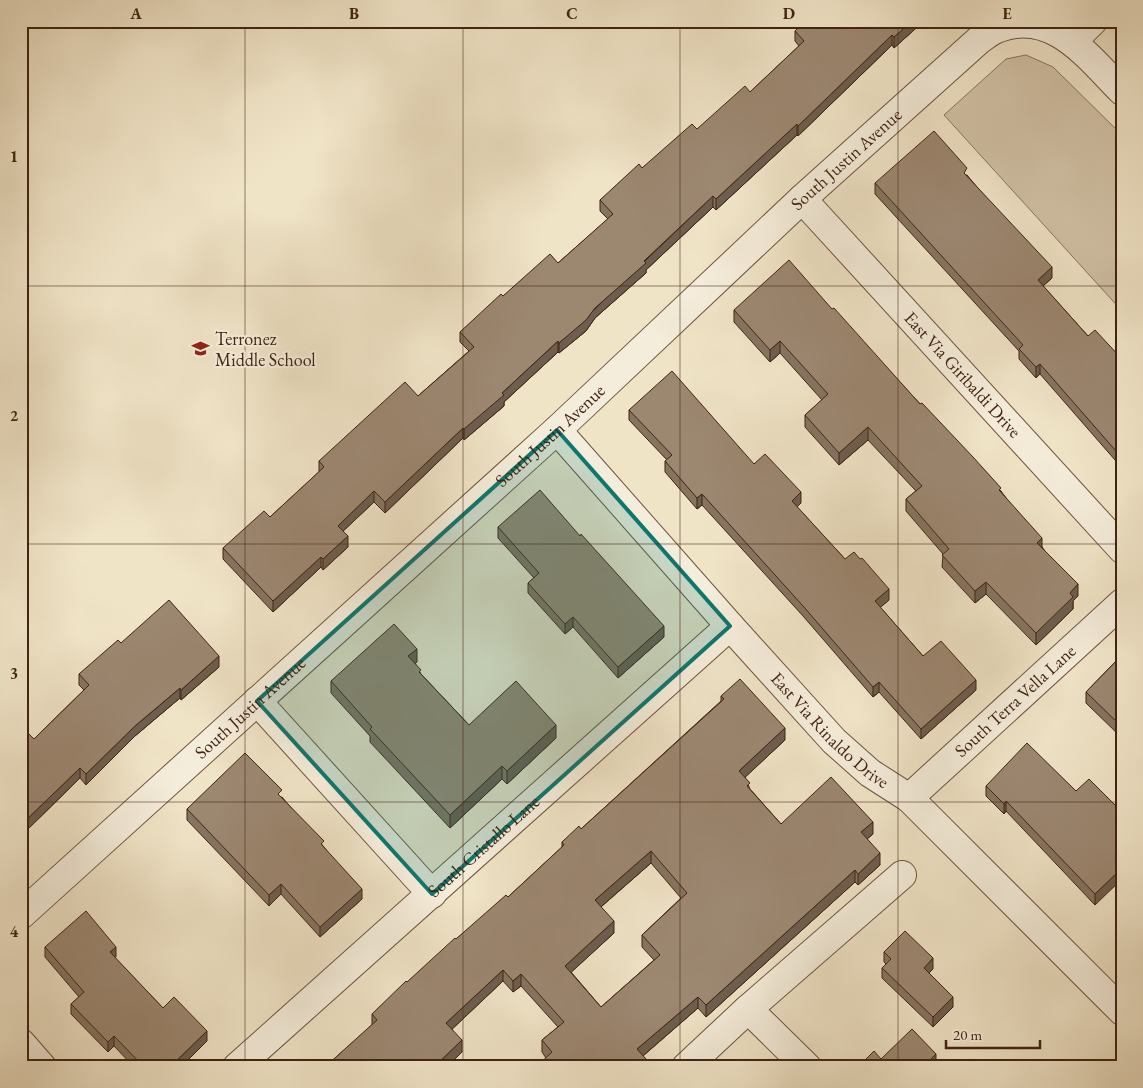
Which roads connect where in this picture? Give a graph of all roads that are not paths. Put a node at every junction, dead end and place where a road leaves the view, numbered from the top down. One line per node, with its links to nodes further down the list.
1 (1093, 21): 2 (street)
2 (1073, 41): 3 (street, South Justin Avenue); 4 (street, South Justin Avenue)
3 (1122, 91)
4 (802, 199): 5 (street, South Justin Avenue); 6 (street, East Via Giribaldi Drive)
5 (557, 430): 8 (street, East Via Rinaldo Drive); 9 (street, South Justin Avenue)
6 (1122, 549)
7 (1122, 603): 10 (street, South Terra Vella Lane)
8 (730, 626): 10 (street, East Via Rinaldo Drive); 12 (street, South Cristallo Lane)
9 (257, 701): 12 (street); 13 (street, South Justin Avenue)
10 (909, 798): 15 (street, East Via Rinaldo Drive)
11 (902, 875): 14 (street)
12 (432, 894): 18 (street, South Cristallo Lane)
13 (21, 915)
14 (748, 1009): 19 (street); 20 (street)
15 (1122, 1010)
16 (21, 1043): 17 (street)
17 (42, 1067)
18 (238, 1067)
19 (686, 1067)
20 (807, 1067)

